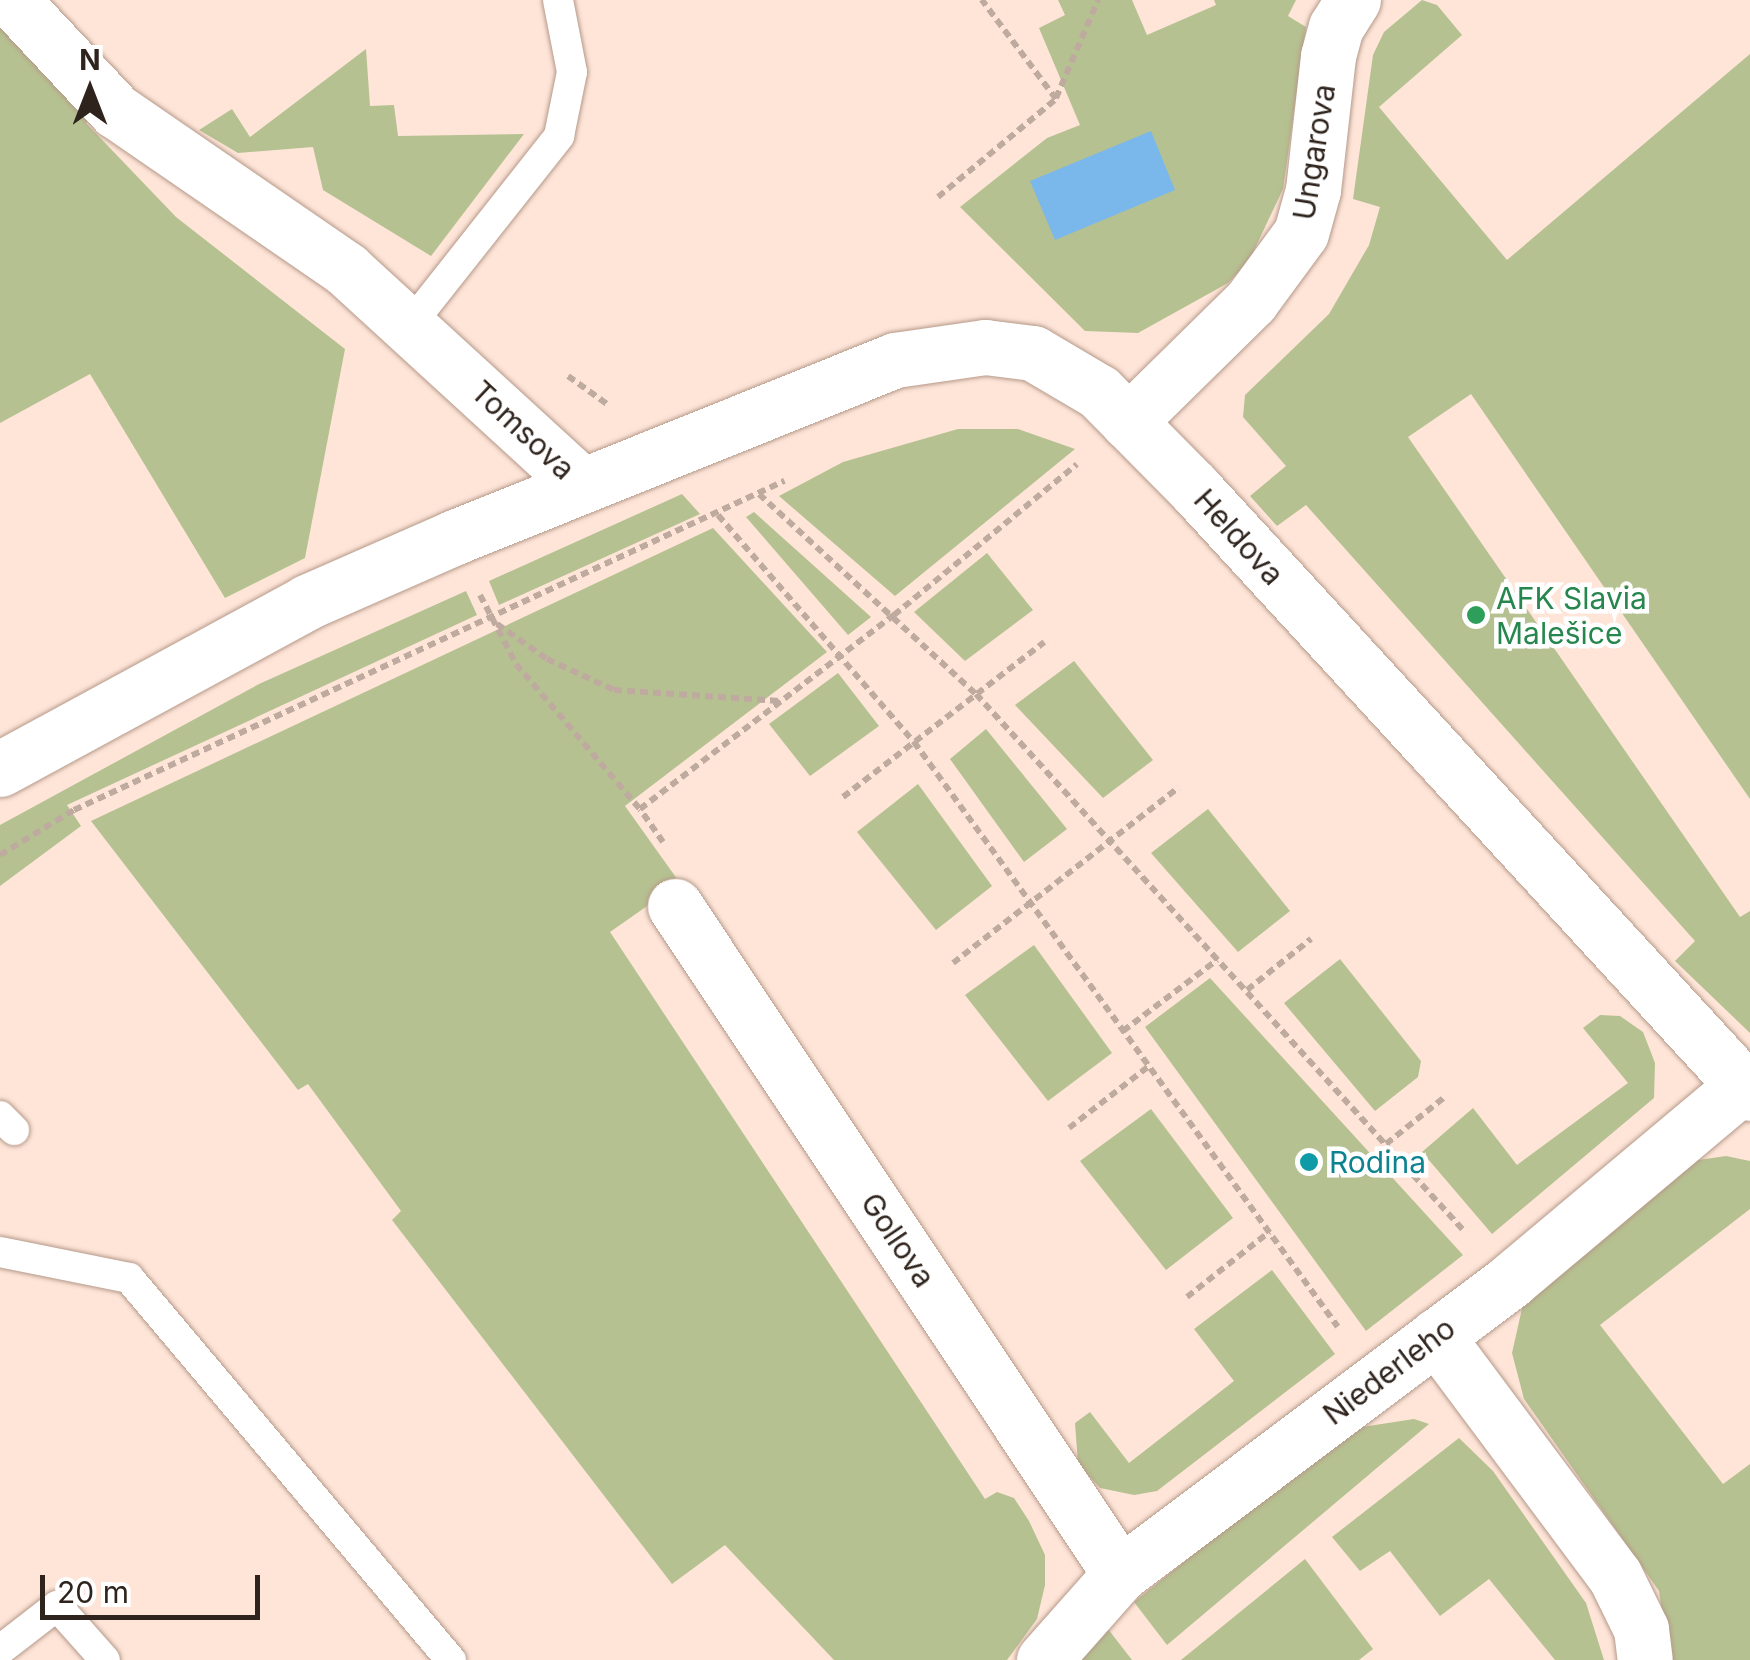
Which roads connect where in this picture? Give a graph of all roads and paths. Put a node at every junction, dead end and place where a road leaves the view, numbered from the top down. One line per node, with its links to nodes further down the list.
1 (12, 0): 8 (street, Tomsova)
2 (558, 0): 8 (lane)
3 (982, 0): 6 (path)
4 (1098, 0): 6 (path)
5 (1353, 0): 10 (street, Ungarova)
6 (1056, 99): 7 (path)
7 (938, 197)
8 (410, 325): 13 (street, Tomsova)
9 (562, 372): 11 (path)
10 (1128, 422): 11 (street, Heldova); 16 (path); 37 (street, Heldova)
11 (664, 455): 13 (street, Heldova); 15 (path)
12 (791, 478): 14 (path)
13 (582, 485): 23 (street, Tomsova)
14 (759, 494): 15 (path); 16 (path)
15 (719, 516): 17 (path); 19 (path)
16 (894, 615): 19 (path); 20 (path)
17 (492, 620): 21 (path); 26 (path); 28 (path)
18 (1044, 642): 20 (path)
19 (844, 654): 21 (path); 22 (path)
20 (976, 694): 22 (path); 27 (path)
21 (780, 701): 26 (path)
22 (914, 742): 25 (path); 29 (path)
23 (0, 769)
24 (1179, 787): 27 (path)
25 (843, 797)
26 (640, 809): 30 (path)
27 (1110, 840): 29 (path); 32 (path)
28 (0, 855)
29 (1030, 903): 33 (path); 35 (path)
30 (676, 906): 47 (street, Gollova)
31 (1311, 939): 34 (path)
32 (1217, 960): 34 (path); 35 (path)
33 (953, 964)
34 (1247, 990): 40 (path)
35 (1124, 1031): 36 (path)
36 (1149, 1066): 39 (path); 41 (path)
37 (1746, 1090): 43 (street, Niederleho)
38 (1446, 1096): 40 (path)
39 (1069, 1128)
40 (1386, 1144): 43 (path)
41 (1269, 1232): 44 (path); 46 (path)
42 (0, 1252): 50 (lane)
43 (1510, 1281): 45 (street, Niederleho)
44 (1186, 1297)
45 (1436, 1336): 46 (street, Niederleho); 52 (street)
46 (1376, 1380): 47 (street, Niederleho)
47 (1120, 1574): 51 (street, Niederleho)
48 (0, 1650): 49 (lane)
49 (106, 1660)
50 (451, 1660)
51 (1044, 1660)
52 (1646, 1660)

